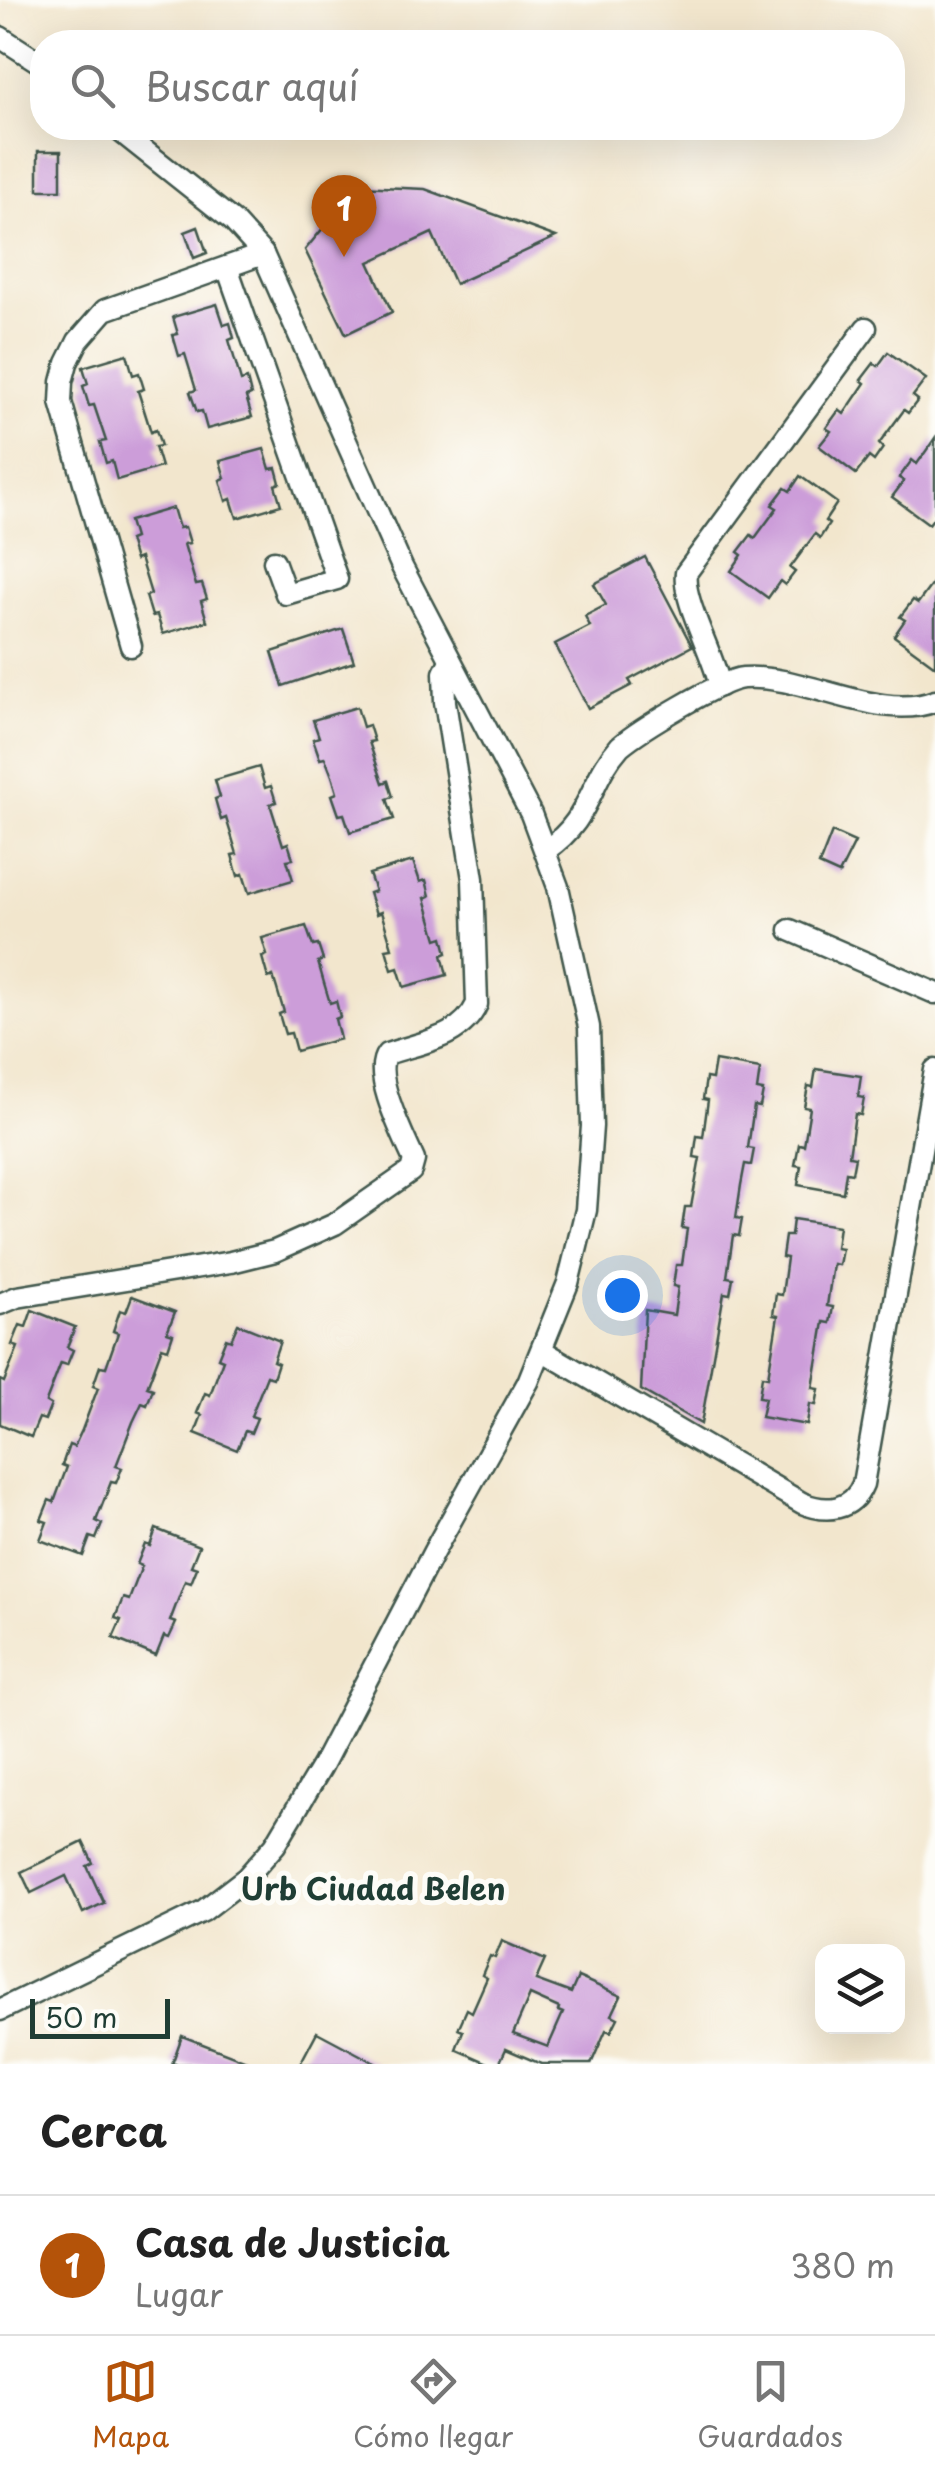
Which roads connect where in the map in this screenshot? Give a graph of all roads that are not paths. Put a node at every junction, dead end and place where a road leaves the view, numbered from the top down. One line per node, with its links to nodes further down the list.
1 (0, 37): 2 (street)
2 (30, 56)
3 (131, 140): 4 (street)
4 (263, 254): 5 (street); 9 (street)
5 (226, 267): 7 (street); 8 (street)
6 (866, 328): 10 (street)
7 (274, 561)
8 (132, 646)
9 (450, 661): 12 (street); 16 (street)
10 (720, 686): 11 (street); 12 (street)
11 (935, 700)
12 (546, 850): 17 (street)
13 (790, 930): 14 (street)
14 (935, 993)
15 (935, 1070): 17 (street)
16 (0, 1304)
17 (543, 1351): 18 (street)
18 (0, 2010)

